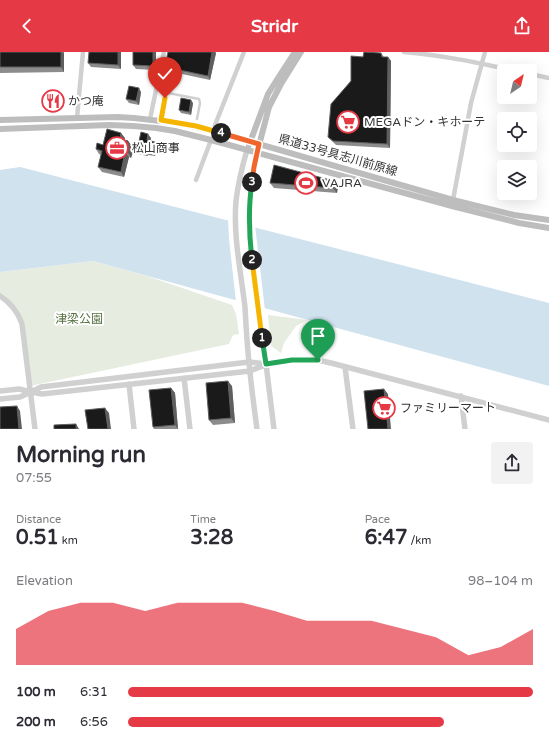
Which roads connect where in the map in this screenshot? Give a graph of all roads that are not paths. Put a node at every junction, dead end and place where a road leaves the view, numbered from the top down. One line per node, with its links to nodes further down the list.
1 (83, 52): 14 (street)
2 (164, 52): 15 (street)
3 (244, 52): 20 (street)
4 (295, 52): 22 (main road)
5 (301, 52): 23 (main road)
6 (404, 52): 8 (street)
7 (485, 52): 8 (street)
8 (482, 64): 9 (street); 27 (street)
9 (497, 67)
10 (537, 75): 11 (street)
11 (549, 78)
12 (168, 80): 13 (lane)
13 (165, 98): 16 (lane); 18 (lane)
14 (77, 118): 15 (main road, 県道33号具志川前原線); 17 (main road, 県道33号具志川前原線)
15 (150, 119): 18 (main road, 県道33号具志川前原線)
16 (197, 119)
17 (0, 120)
18 (161, 120): 20 (main road, 県道33号具志川前原線)
19 (0, 128): 21 (main road, 県道33号具志川前原線)
20 (214, 130): 22 (main road, 県道33号具志川前原線)
21 (211, 140): 24 (main road, 県道33号具志川前原線); 26 (street)
22 (250, 141): 23 (main road, 県道33号具志川前原線); 24 (main road)
23 (259, 144): 25 (main road); 27 (main road, 県道33号具志川前原線)
24 (247, 150): 25 (main road, 県道33号具志川前原線); 31 (street)
25 (257, 153): 29 (main road, 県道33号具志川前原線); 32 (street)
26 (196, 180)
27 (453, 200): 28 (main road, 県道33号具志川前原線)
28 (549, 220)
29 (549, 229)
30 (0, 296): 38 (street)
31 (249, 362): 32 (street); 34 (street); 38 (street)
32 (266, 364): 33 (street); 34 (street); 46 (street)
33 (346, 366): 39 (street); 47 (street)
34 (250, 371): 35 (street); 45 (street)
35 (184, 378): 36 (street); 44 (street)
36 (129, 384): 38 (street); 43 (street)
37 (0, 391): 38 (street)
38 (31, 392): 40 (street); 42 (street)
39 (461, 396): 41 (street); 48 (street)
40 (0, 399)
41 (549, 420)
42 (35, 429)
43 (134, 429)
44 (190, 429)
45 (257, 429)
46 (274, 429)
47 (353, 429)
48 (465, 429)

